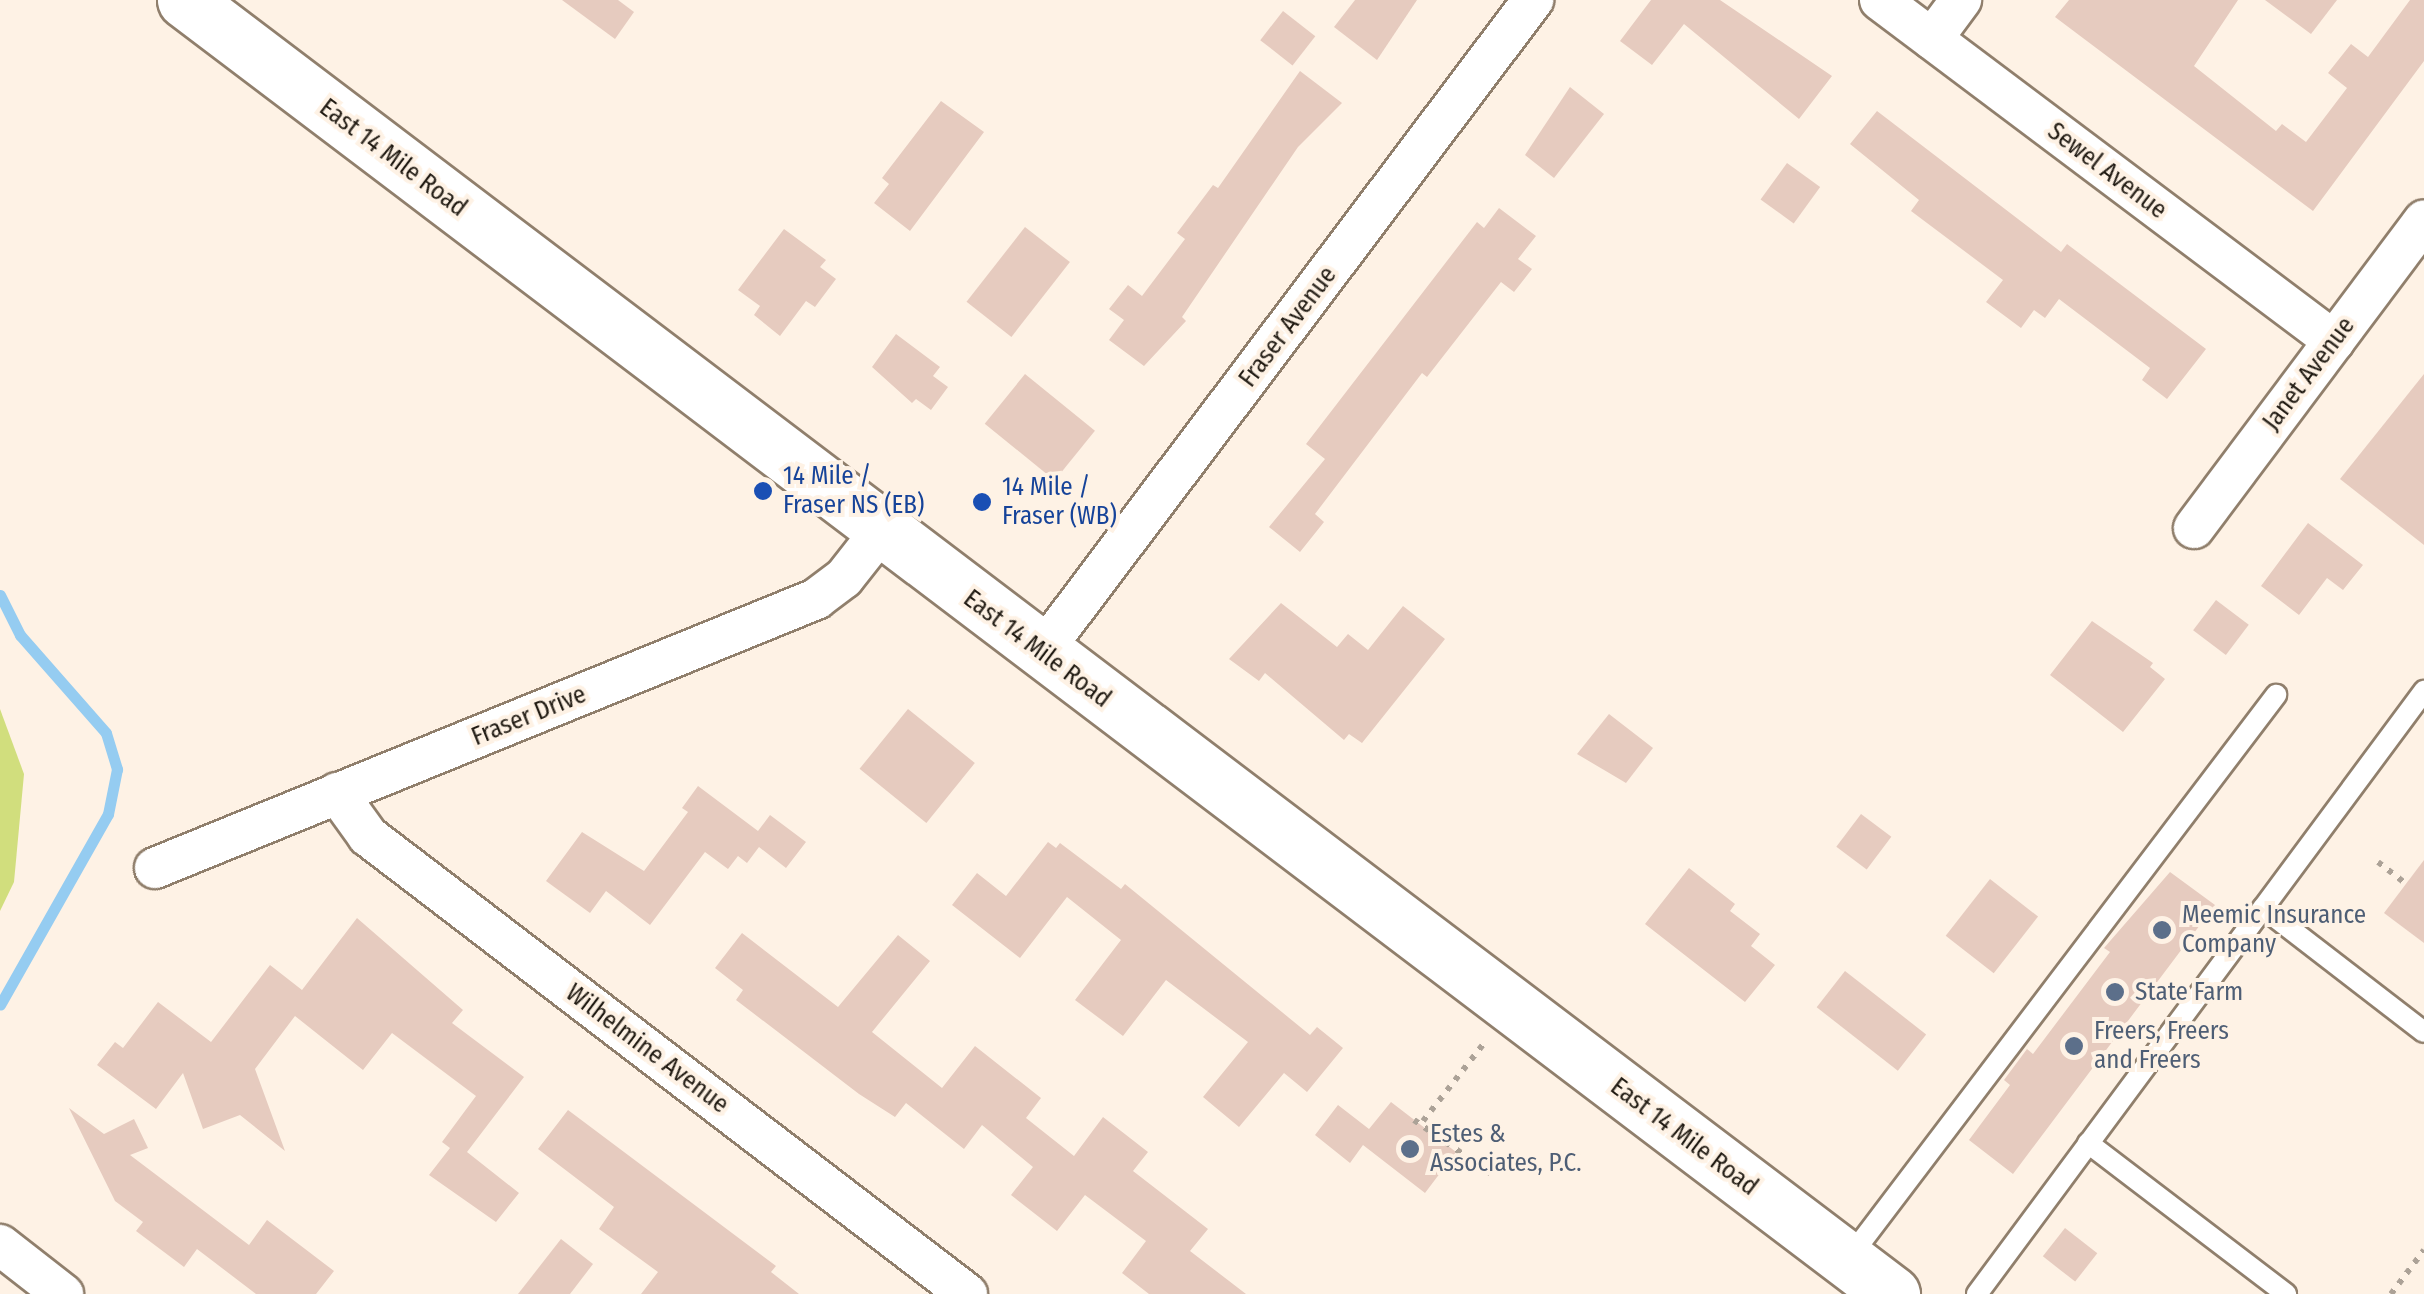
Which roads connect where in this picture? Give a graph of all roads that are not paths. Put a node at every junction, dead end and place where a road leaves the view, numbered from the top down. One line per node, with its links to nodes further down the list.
1 (185, 0): 9 (main road, East 14 Mile Road)
2 (1534, 0): 10 (street, Fraser Avenue)
3 (1880, 0): 5 (street, Sewel Avenue)
4 (1961, 0): 5 (street)
5 (1932, 39): 7 (street, Sewel Avenue)
6 (2424, 221): 7 (street, Janet Avenue)
7 (2334, 341): 8 (street, Janet Avenue)
8 (2194, 528)
9 (881, 531): 10 (main road, East 14 Mile Road); 13 (street, Fraser Drive)
10 (1042, 653): 19 (main road, East 14 Mile Road)
11 (2424, 691): 15 (lane)
12 (2276, 695): 19 (lane)
13 (337, 794): 14 (street, Fraser Drive); 21 (street, Wilhelmine Avenue)
14 (155, 868)
15 (2263, 908): 16 (lane); 17 (lane)
16 (2424, 1032)
17 (2088, 1143): 23 (lane); 24 (lane)
18 (0, 1245): 20 (street)
19 (1848, 1260): 22 (main road, East 14 Mile Road)
20 (63, 1294)
21 (967, 1294)
22 (1892, 1294)
23 (1977, 1294)
24 (2286, 1294)

